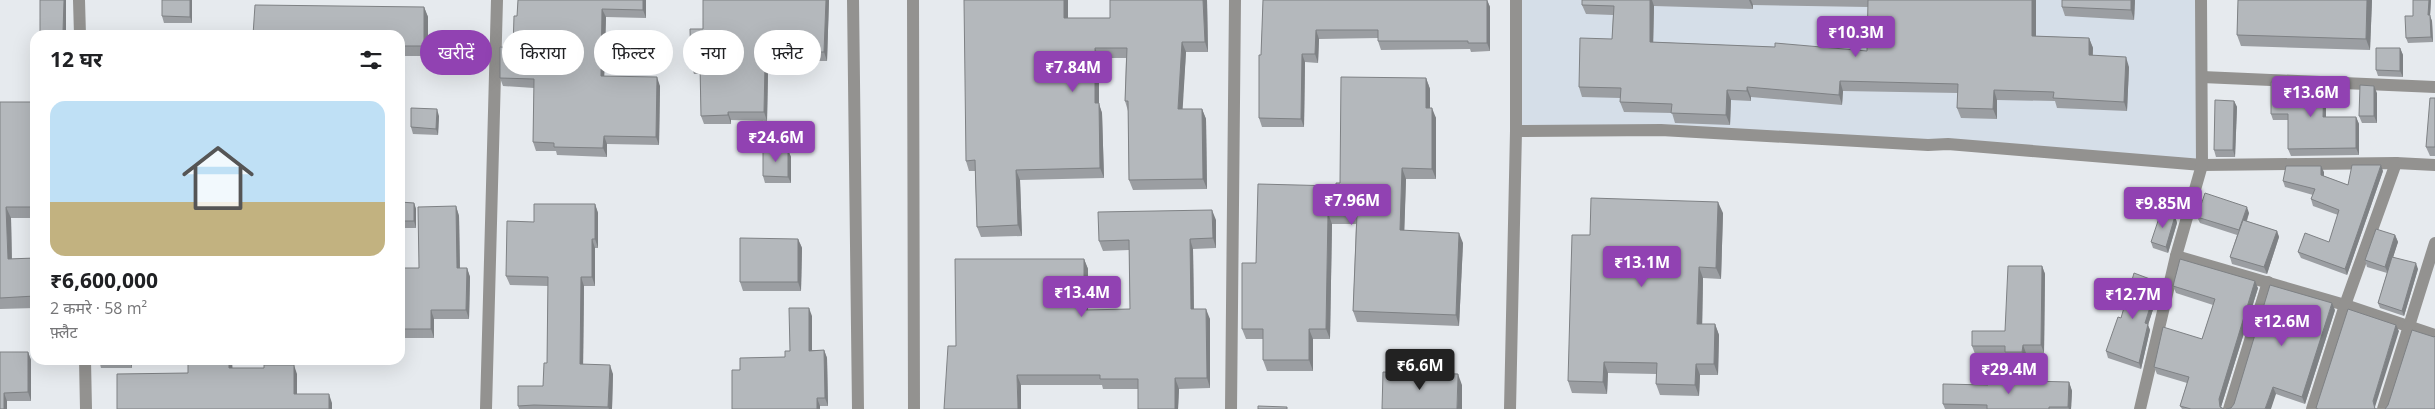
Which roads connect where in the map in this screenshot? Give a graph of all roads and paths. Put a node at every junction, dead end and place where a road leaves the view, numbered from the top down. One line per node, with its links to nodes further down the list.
1 (79, 0): 8 (street)
2 (497, 0): 23 (street)
3 (853, 0): 24 (street)
4 (913, 0): 25 (street)
5 (1235, 0): 26 (street)
6 (1516, 0): 11 (street)
7 (2201, 0): 9 (street)
8 (80, 30)
9 (2202, 76): 10 (street); 13 (street)
10 (2435, 87)
11 (1516, 131): 13 (street); 27 (street)
12 (2396, 163): 13 (street); 14 (street); 18 (street)
13 (2202, 165): 16 (street)
14 (2435, 165)
15 (2435, 243): 19 (street)
16 (2176, 256): 17 (street); 28 (street)
17 (2268, 282): 18 (street); 29 (street)
18 (2345, 305): 19 (street); 30 (street)
19 (2408, 326): 20 (street); 31 (street)
20 (2435, 335)
21 (85, 365): 22 (street)
22 (86, 409)
23 (486, 409)
24 (858, 409)
25 (914, 409)
26 (1231, 409)
27 (1510, 409)
28 (2140, 409)
29 (2228, 409)
30 (2312, 409)
31 (2383, 409)

